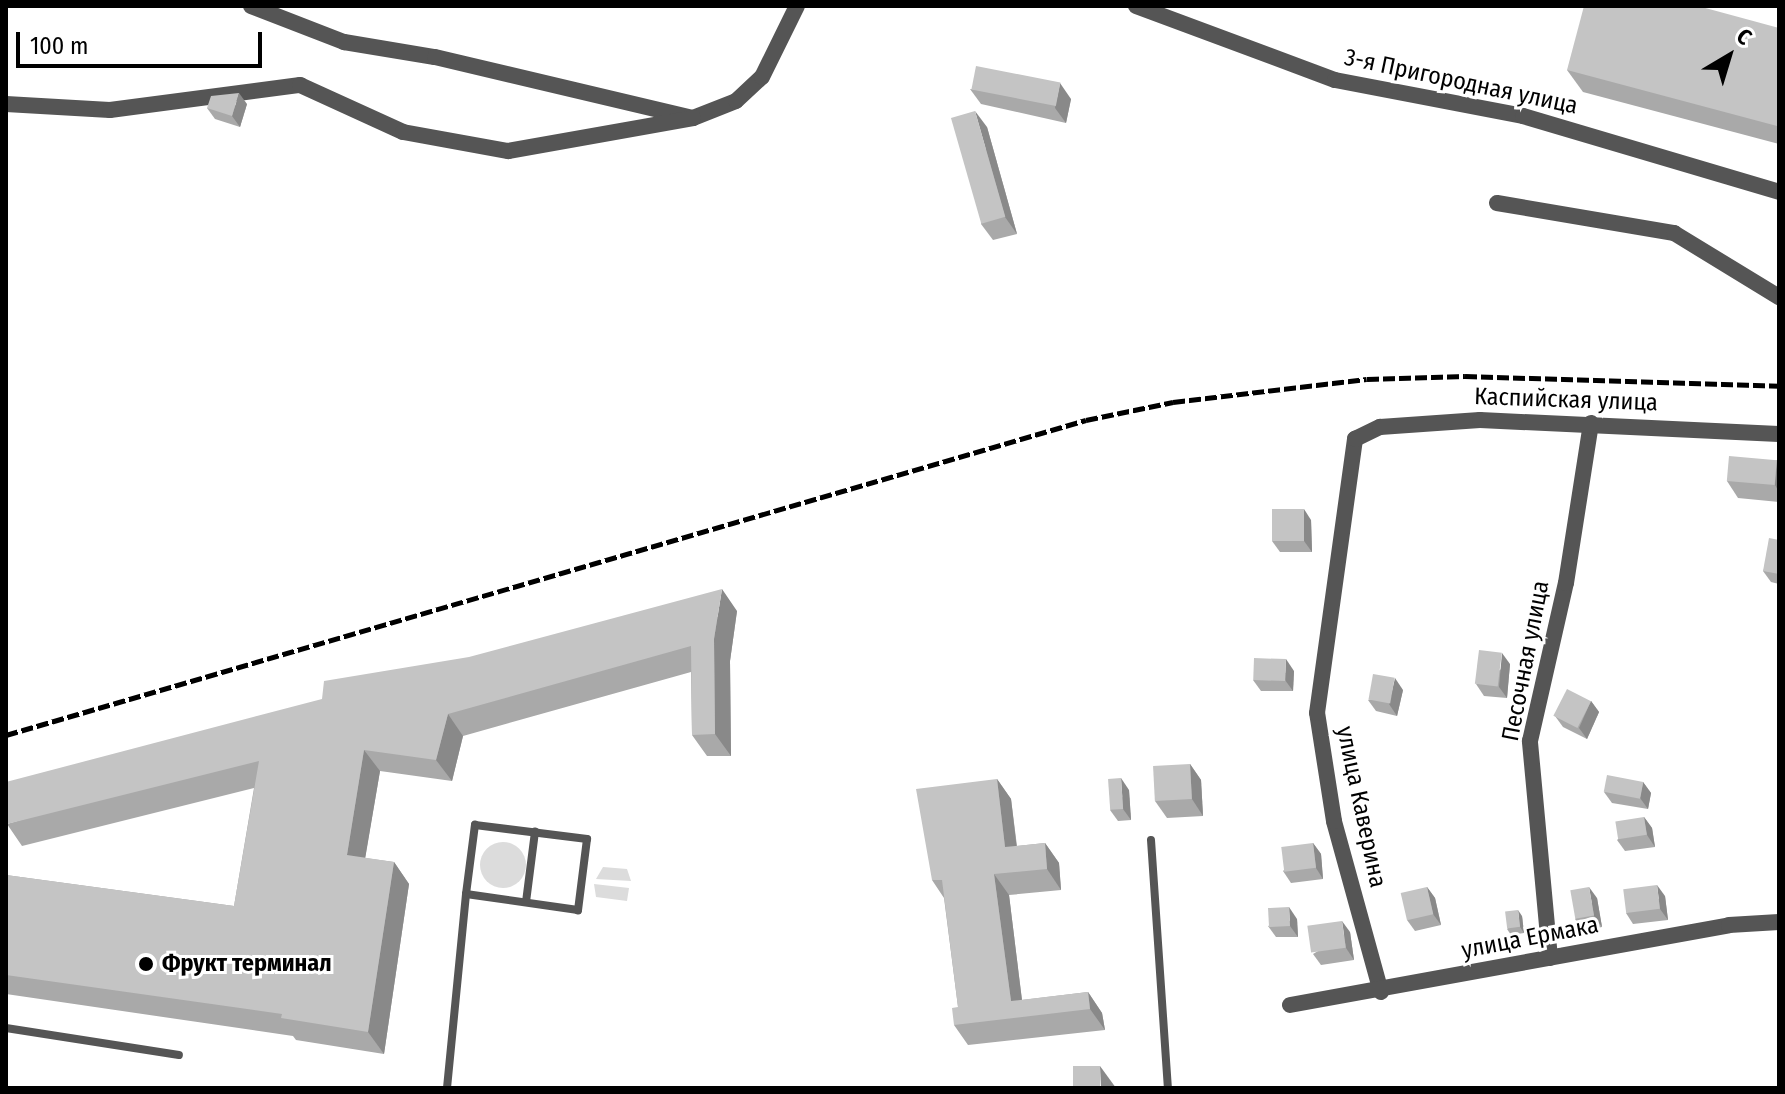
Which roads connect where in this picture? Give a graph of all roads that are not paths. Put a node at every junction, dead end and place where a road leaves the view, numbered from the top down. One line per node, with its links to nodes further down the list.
1 (251, 6): 5 (street)
2 (797, 6): 5 (street)
3 (1136, 6): 6 (street, 3-я Пригородная улица)
4 (6, 104): 5 (street)
5 (693, 118)
6 (1779, 192)
7 (1497, 203): 8 (street)
8 (1779, 297)
9 (1591, 423): 10 (street, Каспийская улица); 11 (street, Каспийская улица); 17 (street, Песочная улица)
10 (1779, 434)
11 (1355, 439): 18 (street, улица Каверина)
12 (535, 832): 14 (lane); 15 (lane); 15 (lane)
13 (1151, 840): 23 (lane)
14 (466, 894): 15 (lane); 22 (lane)
15 (526, 902)
16 (1779, 922): 17 (street, улица Ермака)
17 (1550, 958): 18 (street, улица Ермака)
18 (1381, 992): 19 (street, улица Ермака)
19 (1290, 1005)
20 (6, 1028): 21 (lane)
21 (179, 1055)
22 (447, 1088)
23 (1168, 1088)

